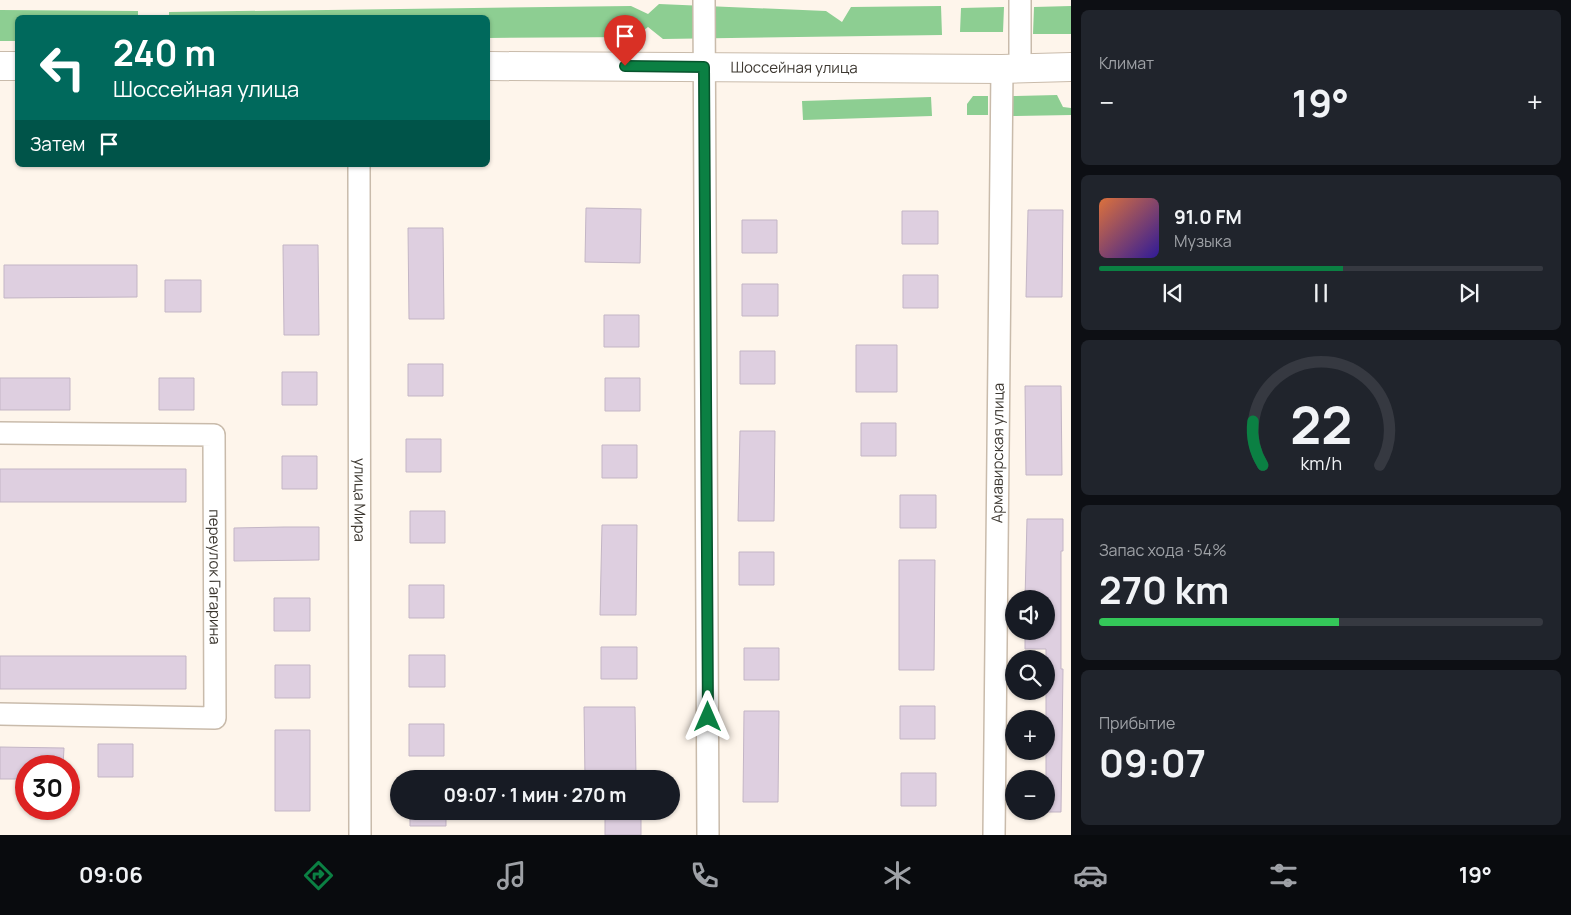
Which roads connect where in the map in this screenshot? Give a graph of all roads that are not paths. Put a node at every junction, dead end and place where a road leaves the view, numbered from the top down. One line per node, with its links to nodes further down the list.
1 (704, 0): 6 (street)
2 (1020, 0): 8 (street, Армавирская улица)
3 (0, 66): 4 (main road)
4 (15, 66)
5 (490, 66): 6 (main road, Шоссейная улица)
6 (704, 67): 8 (main road, Шоссейная улица); 13 (street)
7 (1071, 68): 8 (main road, Шоссейная улица)
8 (1011, 69): 14 (street, Армавирская улица)
9 (360, 167): 12 (street, улица Мира)
10 (0, 433): 11 (street, переулок Гагарина)
11 (0, 714)
12 (360, 835)
13 (708, 835)
14 (994, 835)

